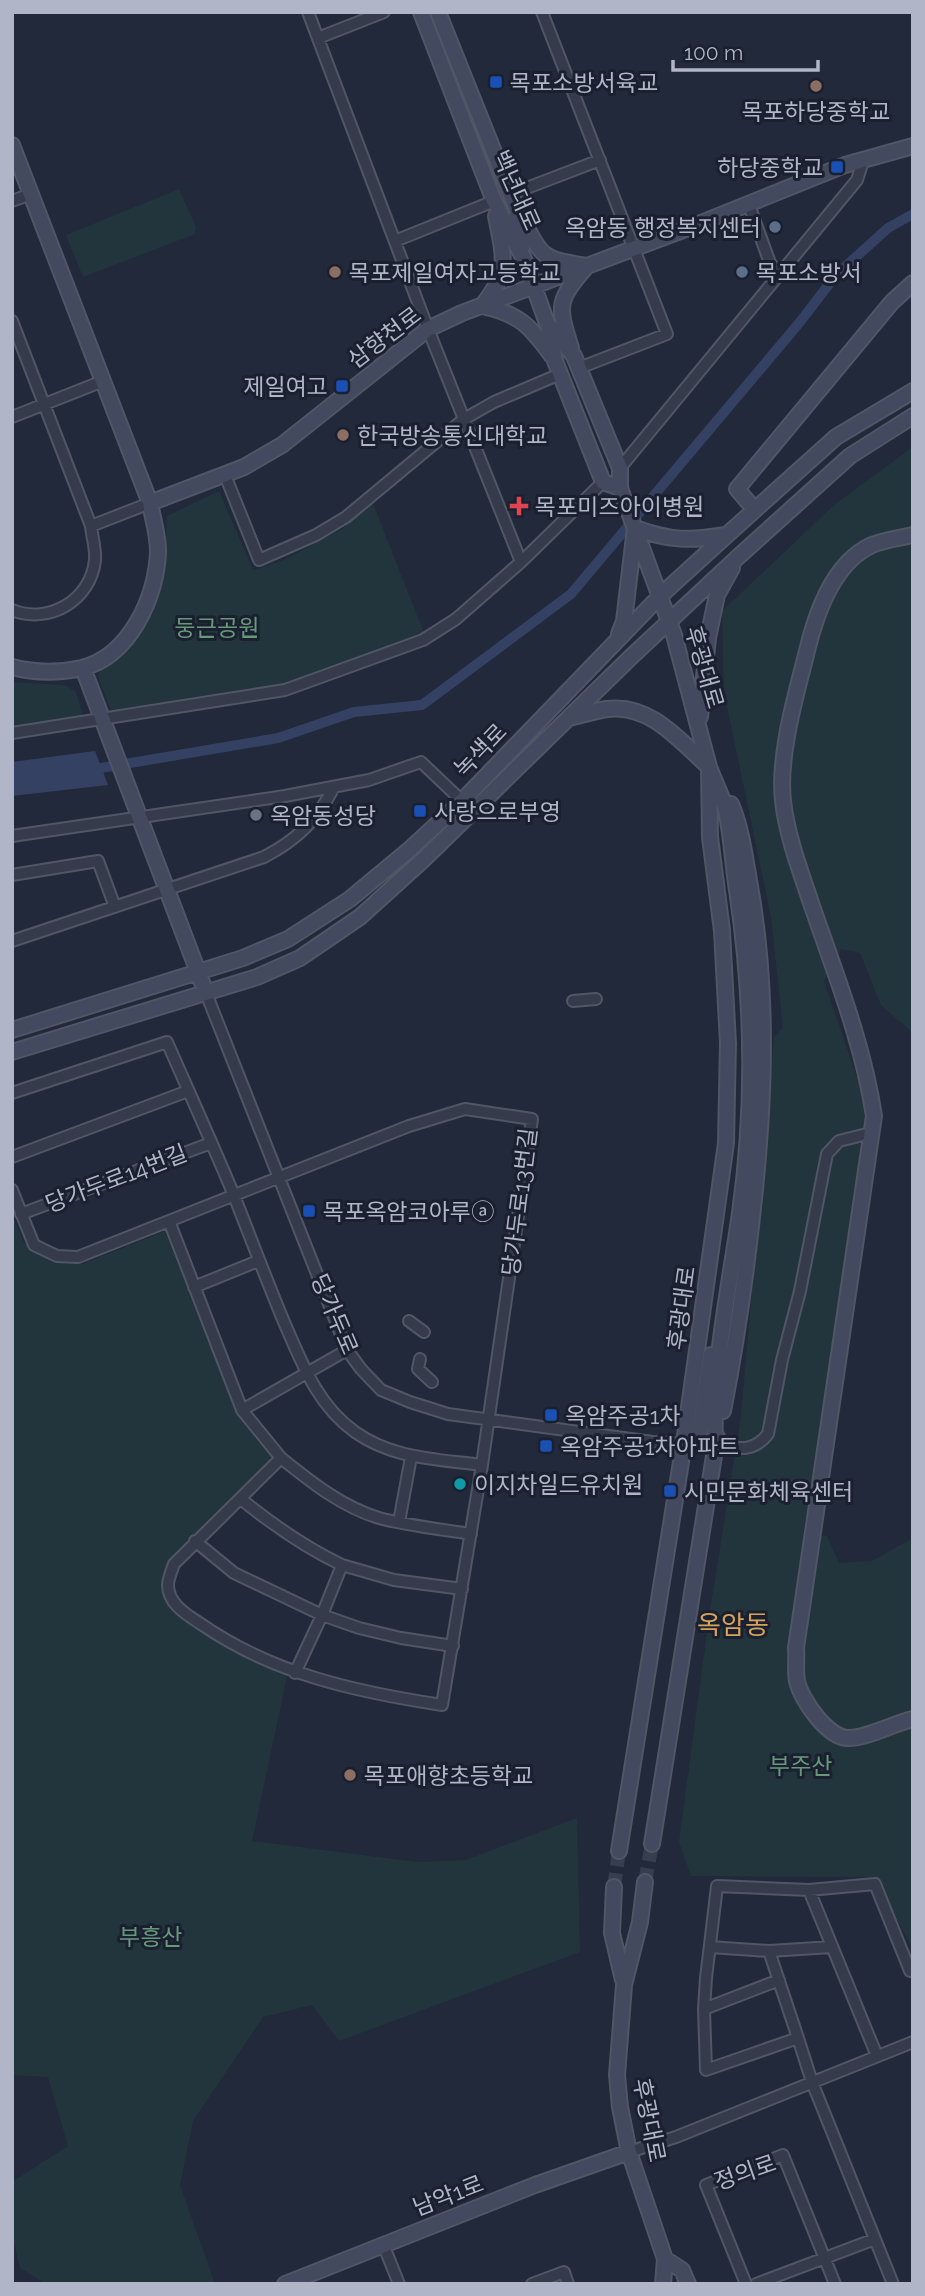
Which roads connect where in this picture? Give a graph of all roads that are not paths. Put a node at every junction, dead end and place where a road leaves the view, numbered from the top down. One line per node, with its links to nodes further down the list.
1 (308, 12): 6 (street)
2 (384, 12): 6 (street)
3 (421, 12): 13 (street, 백년대로)
4 (438, 12): 14 (street, 백년대로)
5 (542, 12): 10 (street)
6 (318, 37): 16 (street)
7 (12, 145): 11 (street)
8 (913, 146): 9 (street, 삼향천로)
9 (864, 158): 15 (street, 삼향천로); 20 (street)
10 (600, 160): 14 (street); 17 (street)
11 (31, 194): 12 (street); 29 (street)
12 (12, 201)
13 (494, 201): 16 (street); 18 (street, 백년대로); 23 (street)
14 (513, 201): 18 (street, 백년대로); 19 (street)
15 (749, 205): 17 (street, 삼향천로); 20 (street)
16 (395, 241): 26 (street)
17 (635, 248): 19 (street, 삼향천로); 27 (street)
18 (524, 259): 22 (street)
19 (587, 266): 22 (street, 삼향천로); 27 (street)
20 (780, 274): 35 (street)
21 (913, 284): 40 (street)
22 (534, 287): 23 (street, 삼향천로); 25 (street)
23 (482, 306): 26 (street, 삼향천로); 28 (street)
24 (12, 321): 31 (street)
25 (548, 326): 27 (street); 28 (street)
26 (428, 329): 34 (street); 36 (street, 삼향천로)
27 (577, 362): 35 (street)
28 (558, 368): 34 (street); 37 (street)
29 (103, 381): 31 (street); 39 (street)
30 (913, 391): 40 (street, 녹색로)
31 (44, 404): 33 (street); 41 (street)
32 (913, 416): 45 (street, 녹색로)
33 (12, 417)
34 (464, 419): 36 (street); 46 (street)
35 (620, 468): 38 (street)
36 (225, 475): 39 (street, 삼향천로)
37 (603, 482): 38 (street); 46 (street)
38 (620, 488): 42 (street, 후광대로)
39 (150, 503): 41 (street); 52 (street)
40 (755, 510): 43 (street, 녹색로)
41 (91, 526): 48 (street)
42 (635, 528): 43 (street); 47 (street, 후광대로); 50 (street)
43 (728, 534): 47 (street, 녹색로)
44 (913, 535): 74 (street)
45 (738, 557): 49 (street, 녹색로); 55 (street)
46 (521, 562): 54 (street)
47 (661, 595): 49 (street, 후광대로); 50 (street, 녹색로)
48 (12, 610)
49 (668, 622): 53 (street, 녹색로); 55 (street, 후광대로)
50 (616, 640): 59 (street, 녹색로)
51 (12, 667): 52 (street)
52 (83, 667): 54 (street)
53 (568, 719): 57 (street); 67 (street, 녹색로)
54 (104, 722): 56 (street); 60 (street)
55 (699, 729): 57 (street, 후광대로)
56 (12, 733)
57 (709, 766): 92 (street, 후광대로); 93 (street, 후광대로)
58 (334, 787): 59 (street); 60 (street); 63 (street)
59 (462, 801): 66 (street, 녹색로)
60 (139, 812): 61 (street); 63 (street)
61 (12, 836)
62 (12, 875): 64 (street)
63 (166, 890): 64 (street); 66 (street)
64 (115, 907): 65 (street)
65 (12, 941)
66 (198, 972): 67 (street); 70 (street, 녹색로)
67 (206, 993): 71 (street, 녹색로); 77 (street, 당가두로)
68 (596, 999): 69 (street)
69 (573, 1001)
70 (12, 1030)
71 (12, 1052)
72 (188, 1091): 73 (street, 당가두로14번길); 75 (street, 당가두로14번길); 76 (street)
73 (12, 1093)
74 (871, 1133): 93 (street, 당가두로); 106 (street)
75 (211, 1143): 79 (street, 당가두로14번길); 80 (street, 당가두로14번길)
76 (12, 1157)
77 (280, 1176): 79 (street); 86 (street, 당가두로); 91 (street, 당가두로13번길)
78 (12, 1190): 80 (street, 당가두로14번길)
79 (233, 1195): 81 (street, 당가두로14번길); 82 (street)
80 (21, 1214): 81 (street, 당가두로14번길)
81 (169, 1221): 83 (street)
82 (258, 1261): 83 (street); 88 (street)
83 (194, 1287): 90 (street)
84 (409, 1321): 85 (street)
85 (424, 1332)
86 (346, 1350): 88 (street); 91 (street, 당가두로)
87 (420, 1359): 89 (street)
88 (306, 1373): 90 (street); 94 (street)
89 (432, 1382)
90 (242, 1410): 95 (street)
91 (489, 1421): 92 (street, 당가두로); 96 (street)
92 (691, 1444): 93 (street, 당가두로); 108 (street, 후광대로)
93 (715, 1446): 107 (street, 후광대로)
94 (411, 1457): 96 (street); 98 (street)
95 (281, 1458): 97 (street); 98 (street)
96 (482, 1465): 99 (street)
97 (240, 1499): 100 (street); 101 (street)
98 (399, 1522): 99 (street)
99 (471, 1534): 102 (street)
100 (195, 1541): 103 (street); 105 (street)
101 (342, 1565): 102 (street); 103 (street)
102 (462, 1589): 104 (street)
103 (322, 1615): 104 (street); 105 (street)
104 (453, 1646): 105 (street)
105 (295, 1673)
106 (913, 1719)
107 (652, 1844)
108 (619, 1851)
109 (645, 1882): 117 (street, 후광대로)
110 (614, 1887): 117 (street, 후광대로)
111 (809, 1890): 112 (street); 113 (street); 115 (street)
112 (710, 1947): 114 (street); 118 (street)
113 (832, 1947): 114 (street); 121 (street)
114 (769, 1951): 116 (street)
115 (912, 1973)
116 (779, 1980): 118 (street); 119 (street)
117 (624, 1985): 123 (street, 후광대로)
118 (704, 2009): 119 (street)
119 (797, 2038): 122 (street)
120 (913, 2042): 121 (street)
121 (877, 2056): 122 (street)
122 (812, 2082): 123 (street); 124 (street)
123 (629, 2152): 125 (street, 남악1로); 127 (street, 후광대로)
124 (875, 2239): 126 (street); 137 (street)
125 (383, 2244): 128 (street, 남악1로); 129 (street)
126 (824, 2258): 134 (street, 정의로); 135 (street); 136 (street, 정의로)
127 (664, 2259): 132 (street, 후광대로); 133 (street, 후광대로)
128 (285, 2284)
129 (399, 2284)
130 (532, 2284): 131 (street)
131 (568, 2284)
132 (663, 2284)
133 (688, 2284)
134 (746, 2284)
135 (757, 2284)
136 (835, 2284)
137 (893, 2284)

